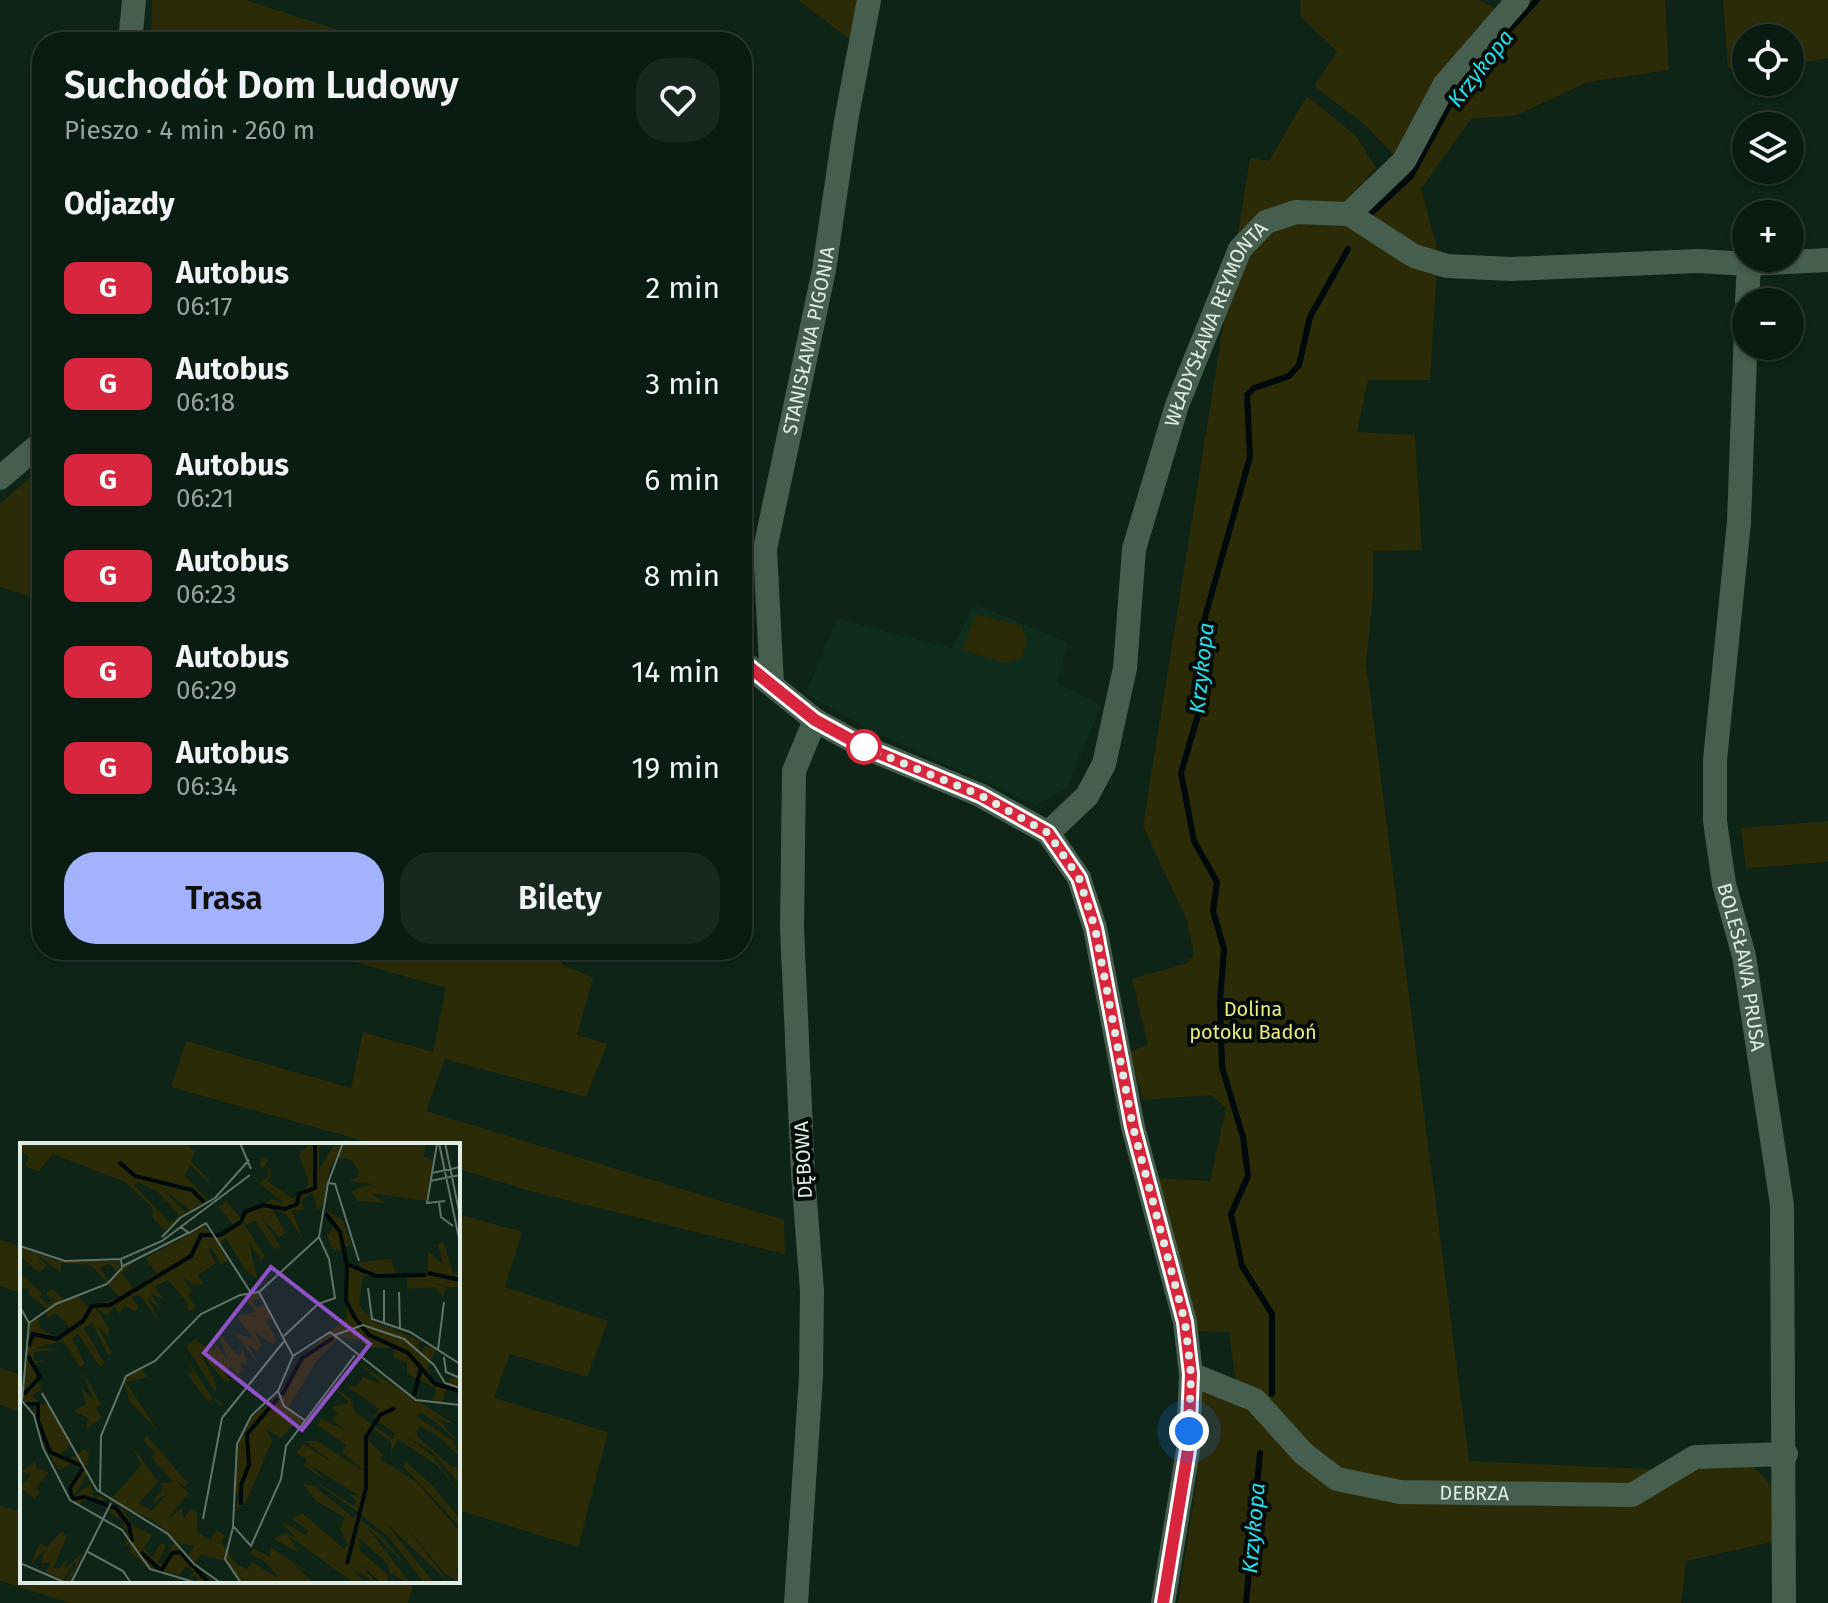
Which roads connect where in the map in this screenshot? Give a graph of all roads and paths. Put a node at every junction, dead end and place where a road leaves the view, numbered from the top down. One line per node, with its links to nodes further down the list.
1 (134, 0): 4 (street)
2 (869, 0): 13 (street, STANISŁAWA PIGONIA)
3 (1518, 0): 5 (street)
4 (131, 32)
5 (1349, 214): 8 (street); 15 (street, WŁADYSŁAWA REYMONTA)
6 (1828, 260): 7 (street)
7 (1804, 261)
8 (1732, 263)
9 (1745, 360): 17 (street, BOLESŁAWA PRUSA)
10 (32, 451): 11 (street)
11 (0, 478)
12 (752, 669): 13 (street)
13 (772, 684): 14 (street)
14 (815, 720): 15 (street); 18 (street, DĘBOWA)
15 (1048, 833): 16 (street)
16 (1191, 1374): 17 (street, DEBRZA); 19 (street)
17 (1786, 1454): 20 (street, BOLESŁAWA PRUSA)
18 (796, 1603)
19 (1163, 1603)
20 (1784, 1603)

